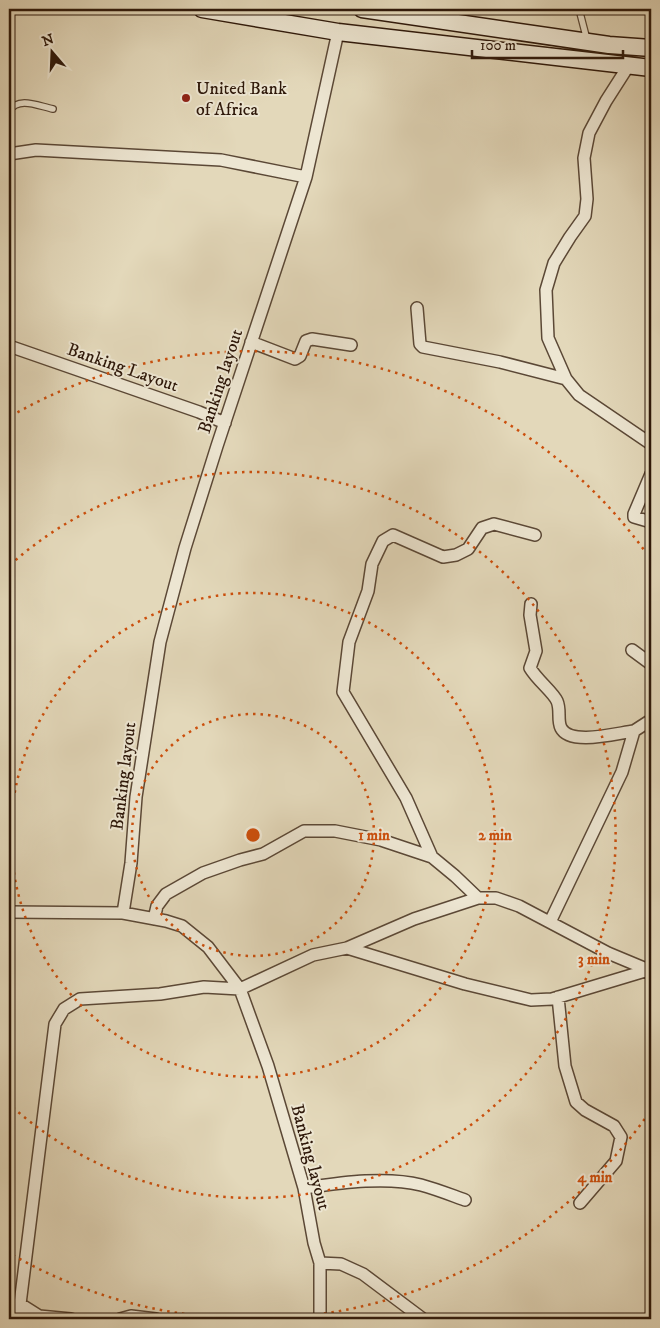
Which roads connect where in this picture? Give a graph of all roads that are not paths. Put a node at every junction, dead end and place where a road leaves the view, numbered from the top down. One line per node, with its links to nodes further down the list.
1 (202, 9): 5 (main road)
2 (362, 9): 4 (main road)
3 (579, 9): 6 (lane)
4 (442, 14): 6 (main road)
5 (338, 32): 8 (main road); 13 (street, Banking layout)
6 (588, 42): 7 (main road)
7 (651, 48)
8 (629, 65): 9 (main road); 18 (street)
9 (651, 68)
10 (53, 110): 11 (lane)
11 (9, 111)
12 (9, 154): 13 (street)
13 (306, 176): 15 (street, Banking layout)
14 (417, 308): 18 (street)
15 (251, 342): 16 (street); 19 (street, Banking layout)
16 (351, 345)
17 (9, 346): 19 (street, Banking Layout)
18 (566, 379): 20 (street)
19 (225, 423): 32 (street, Banking layout)
20 (651, 444)
21 (651, 474): 22 (street)
22 (651, 522)
23 (535, 535): 29 (street)
24 (531, 604): 28 (street)
25 (632, 650): 26 (street)
26 (651, 664)
27 (651, 720): 28 (street)
28 (634, 731): 34 (street)
29 (432, 858): 30 (street); 33 (street)
30 (478, 898): 34 (street); 35 (street)
31 (9, 912): 32 (street)
32 (122, 913): 33 (street, Banking layout)
33 (154, 919): 37 (street, Banking layout)
34 (550, 922): 36 (street)
35 (347, 948): 37 (street); 38 (street)
36 (648, 969): 38 (street)
37 (240, 989): 39 (street, Banking layout); 43 (street)
38 (558, 997): 41 (street)
39 (304, 1188): 40 (street); 42 (street, Banking layout)
40 (466, 1200)
41 (580, 1203)
42 (320, 1263): 48 (street, Banking layout); 49 (street)
43 (20, 1304): 44 (street); 45 (street)
44 (16, 1319)
45 (71, 1319)
46 (120, 1319): 47 (street)
47 (156, 1319)
48 (320, 1319)
49 (423, 1319)

